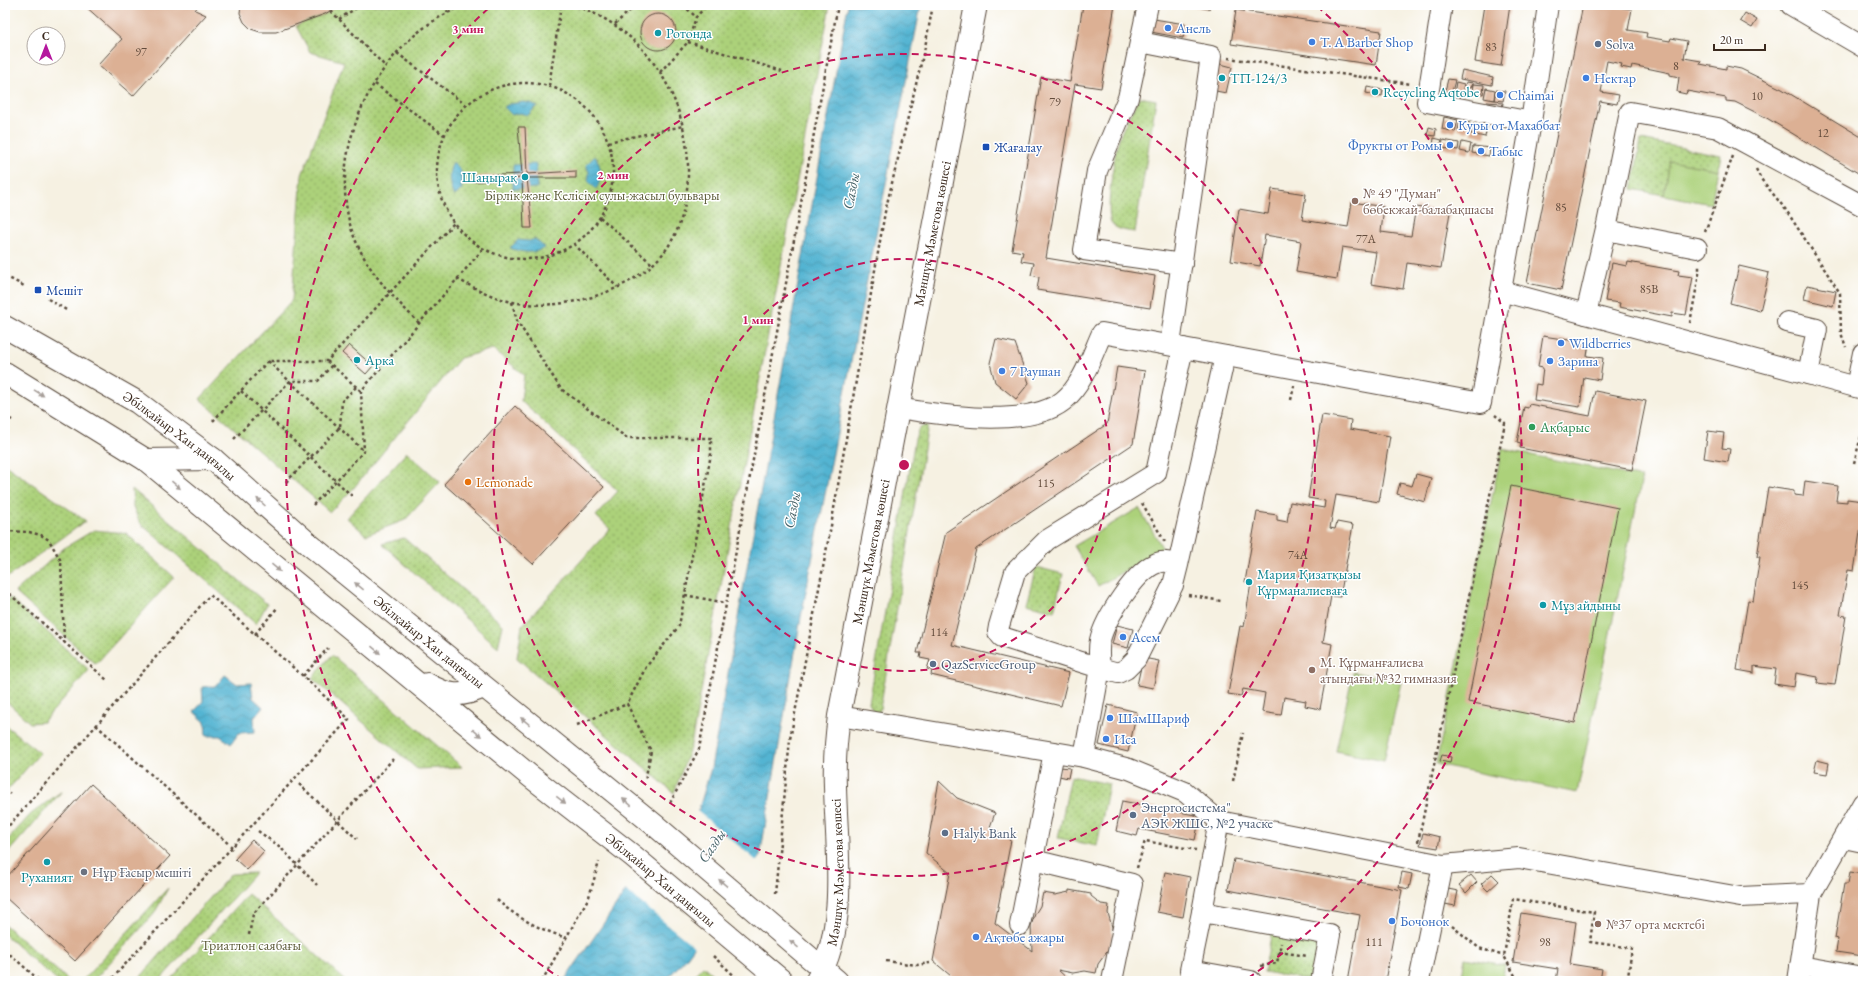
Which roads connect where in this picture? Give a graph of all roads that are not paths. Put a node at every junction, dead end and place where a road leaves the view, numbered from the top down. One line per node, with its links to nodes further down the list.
1 (976, 5): 23 (main road, Мәншүк Мәметова көшесі)
2 (1148, 5): 6 (street)
3 (1441, 5): 8 (street)
4 (1548, 5): 8 (street)
5 (1791, 5): 7 (street)
6 (1140, 42): 12 (street); 12 (street)
7 (1863, 47)
8 (1531, 122): 13 (street)
9 (1863, 206): 10 (street)
10 (1606, 230): 11 (street); 14 (street)
11 (1697, 248)
12 (1182, 264): 17 (street)
13 (1501, 291): 14 (street); 18 (street)
14 (1586, 314): 21 (street)
15 (1787, 322): 21 (street)
16 (5, 327): 24 (main road, Әбілқайыр Хан даңғылы)
17 (1176, 346): 18 (street); 23 (street); 28 (street)
18 (1225, 356): 26 (street)
19 (1862, 359): 22 (street)
20 (5, 373): 25 (main road, Әбілқайыр Хан даңғылы, one-way to 25)
21 (1808, 374): 22 (street)
22 (1860, 388)
23 (898, 408): 30 (main road, Мәншүк Мәметова көшесі)
24 (213, 459): 25 (main road); 29 (main road, Әбілқайыр Хан даңғылы, one-way to 24)
25 (146, 460): 27 (main road, Әбілқайыр Хан даңғылы, one-way to 27)
26 (1178, 565): 28 (street); 28 (street)
27 (398, 668): 29 (main road); 46 (main road, Әбілқайыр Хан даңғылы, one-way to 46)
28 (1100, 668): 32 (street)
29 (483, 687): 44 (main road, Әбілқайыр Хан даңғылы, one-way to 29)
30 (839, 716): 31 (street); 44 (main road, Мәншүк Мәметова көшесі)
31 (1054, 752): 32 (street); 37 (street)
32 (1084, 757): 34 (street)
33 (1863, 803): 35 (street)
34 (1219, 821): 38 (street); 40 (street)
35 (1844, 838): 36 (street); 39 (street)
36 (1863, 842)
37 (1033, 860): 41 (street); 47 (street)
38 (1443, 865): 39 (street); 49 (street)
39 (1811, 894): 42 (street)
40 (1202, 912): 43 (street); 48 (street)
41 (1020, 925)
42 (1799, 973): 45 (street)
43 (1254, 974)
44 (826, 977)
45 (1856, 978)
46 (782, 981)
47 (1112, 981)
48 (1321, 981)
49 (1419, 981)

